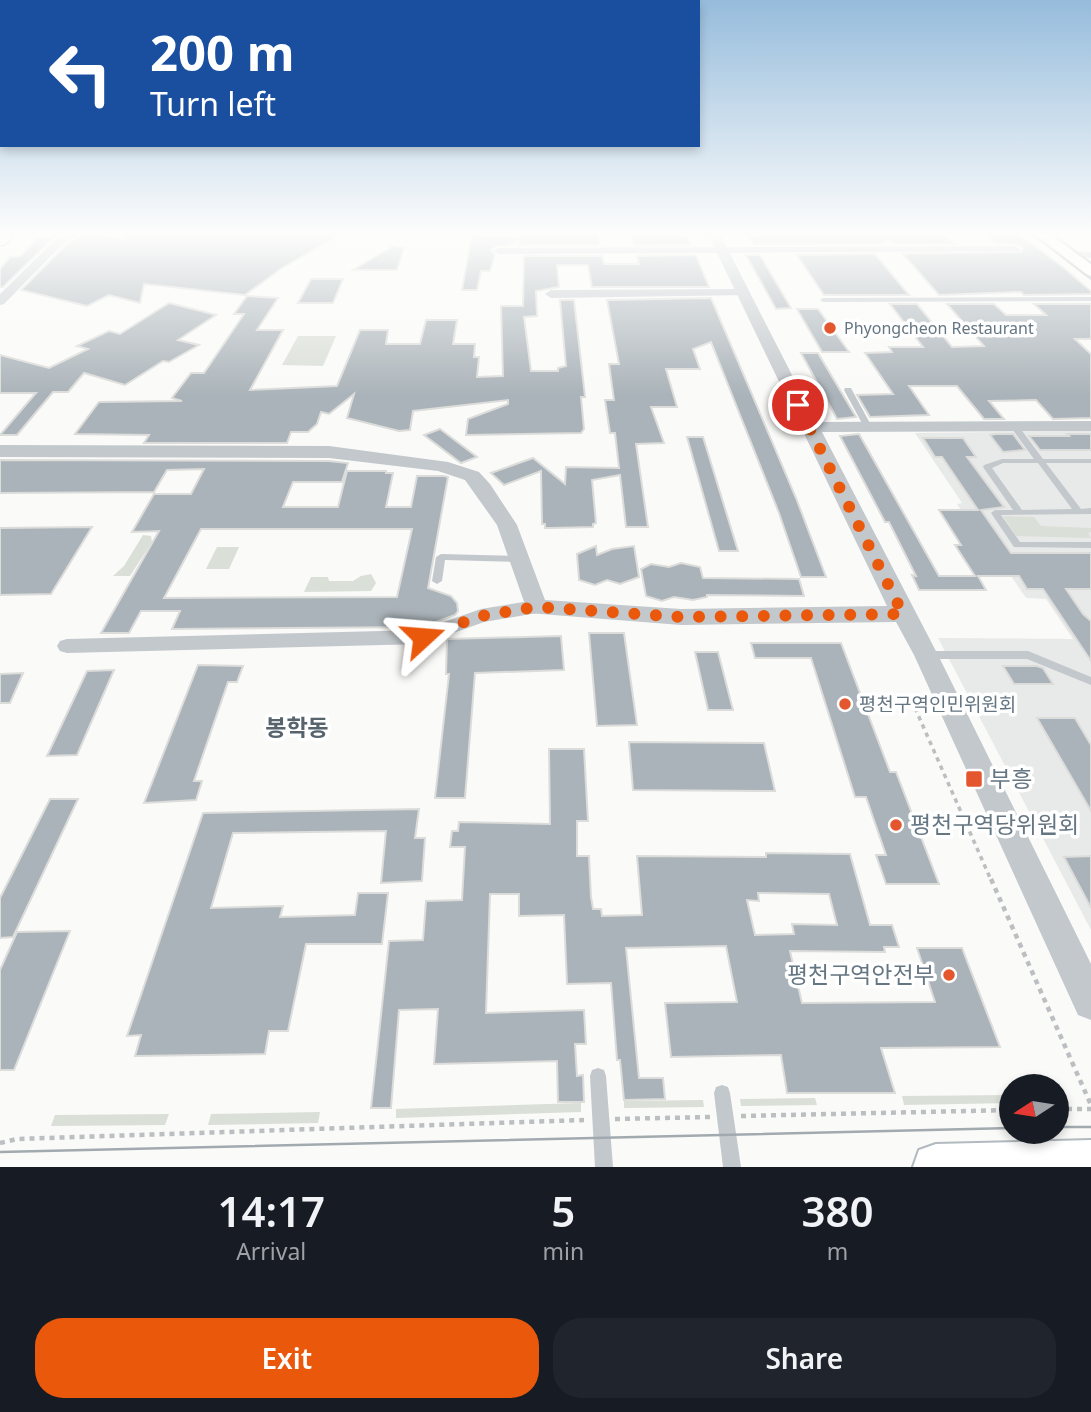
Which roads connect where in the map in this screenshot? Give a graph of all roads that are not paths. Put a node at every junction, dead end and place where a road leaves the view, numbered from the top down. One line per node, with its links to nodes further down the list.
1 (15, 286): 7 (street)
2 (740, 286): 3 (street)
3 (743, 293): 4 (street); 11 (street)
4 (551, 294)
5 (1091, 299): 6 (lane)
6 (823, 300)
7 (0, 301)
8 (848, 390): 12 (lane)
9 (1014, 426): 10 (street); 12 (street); 14 (lane)
10 (1091, 426)
11 (809, 427): 12 (street); 23 (street)
12 (869, 427)
13 (0, 451): 20 (street)
14 (1040, 461): 15 (lane); 16 (lane); 18 (lane)
15 (1091, 461)
16 (1078, 511): 17 (lane); 18 (lane)
17 (1091, 511)
18 (1019, 512): 19 (lane)
19 (1091, 545)
20 (520, 559): 21 (lane); 22 (street)
21 (437, 581)
22 (536, 607): 23 (street); 24 (street)
23 (903, 614): 25 (street)
24 (67, 646)
25 (926, 655): 26 (lane); 27 (street)
26 (1091, 681)
27 (1091, 1002)
28 (598, 1076): 31 (lane)
29 (722, 1093): 32 (lane)
30 (1091, 1163): 33 (main road)
31 (604, 1167)
32 (732, 1167)
33 (936, 1167)

